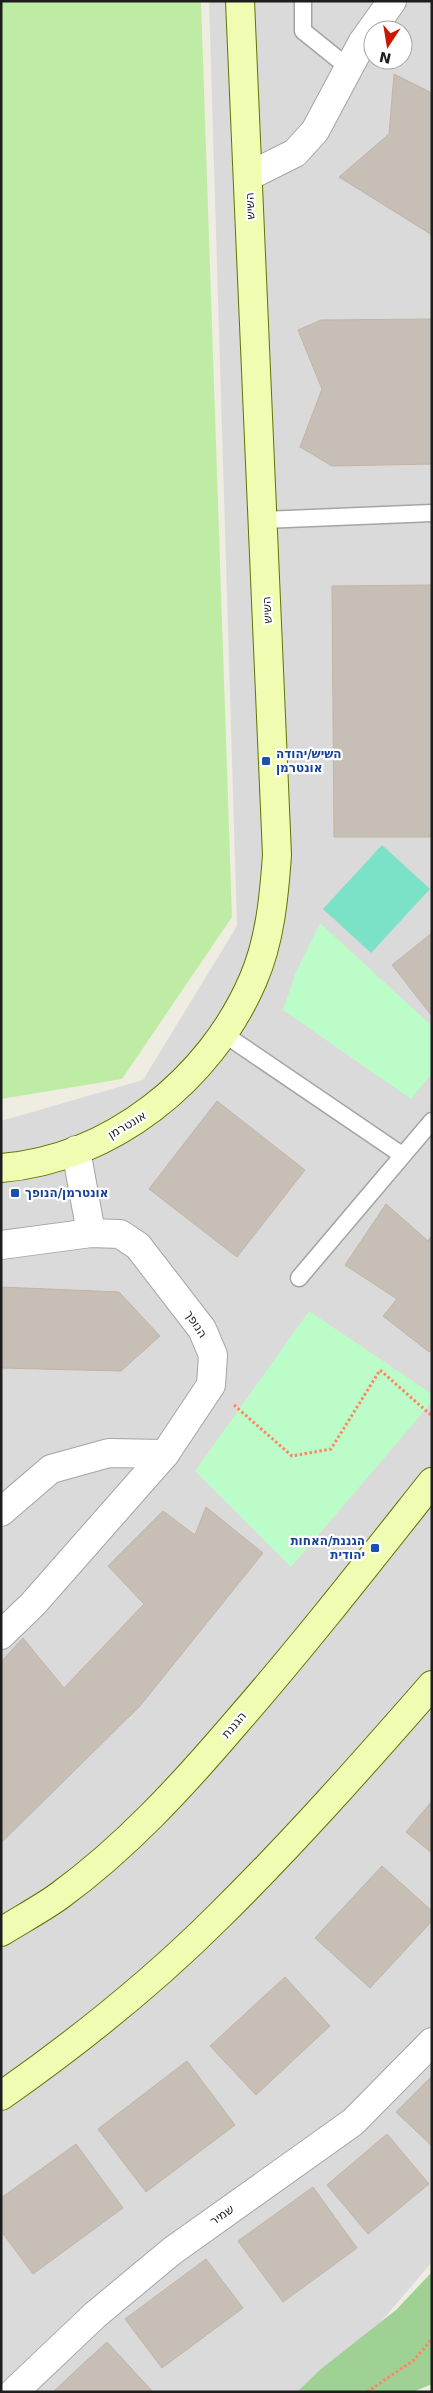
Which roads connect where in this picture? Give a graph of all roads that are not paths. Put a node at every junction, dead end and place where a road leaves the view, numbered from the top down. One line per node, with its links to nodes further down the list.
1 (240, 1): 5 (street, השיש)
2 (303, 1): 4 (lane)
3 (392, 1): 4 (street, השיש)
4 (350, 68): 5 (street, השיש)
5 (248, 176): 7 (street, השיש)
6 (432, 513): 7 (lane)
7 (263, 520): 8 (street, השיש)
8 (224, 1034): 10 (street, אונטרמן); 11 (lane)
9 (432, 1121): 11 (lane)
10 (76, 1150): 12 (street, אונטרמן); 13 (street)
11 (402, 1155): 15 (lane)
12 (1, 1168)
13 (91, 1233): 14 (street, הנופך); 16 (street, הנופך)
14 (1, 1245)
15 (298, 1278)
16 (165, 1454): 18 (street); 19 (street)
17 (432, 1482): 21 (street, הגננת)
18 (1, 1512)
19 (1, 1635)
20 (432, 1685): 23 (street)
21 (1, 1932)
22 (432, 2042): 24 (street, שמיר)
23 (1, 2096)
24 (14, 2392)

